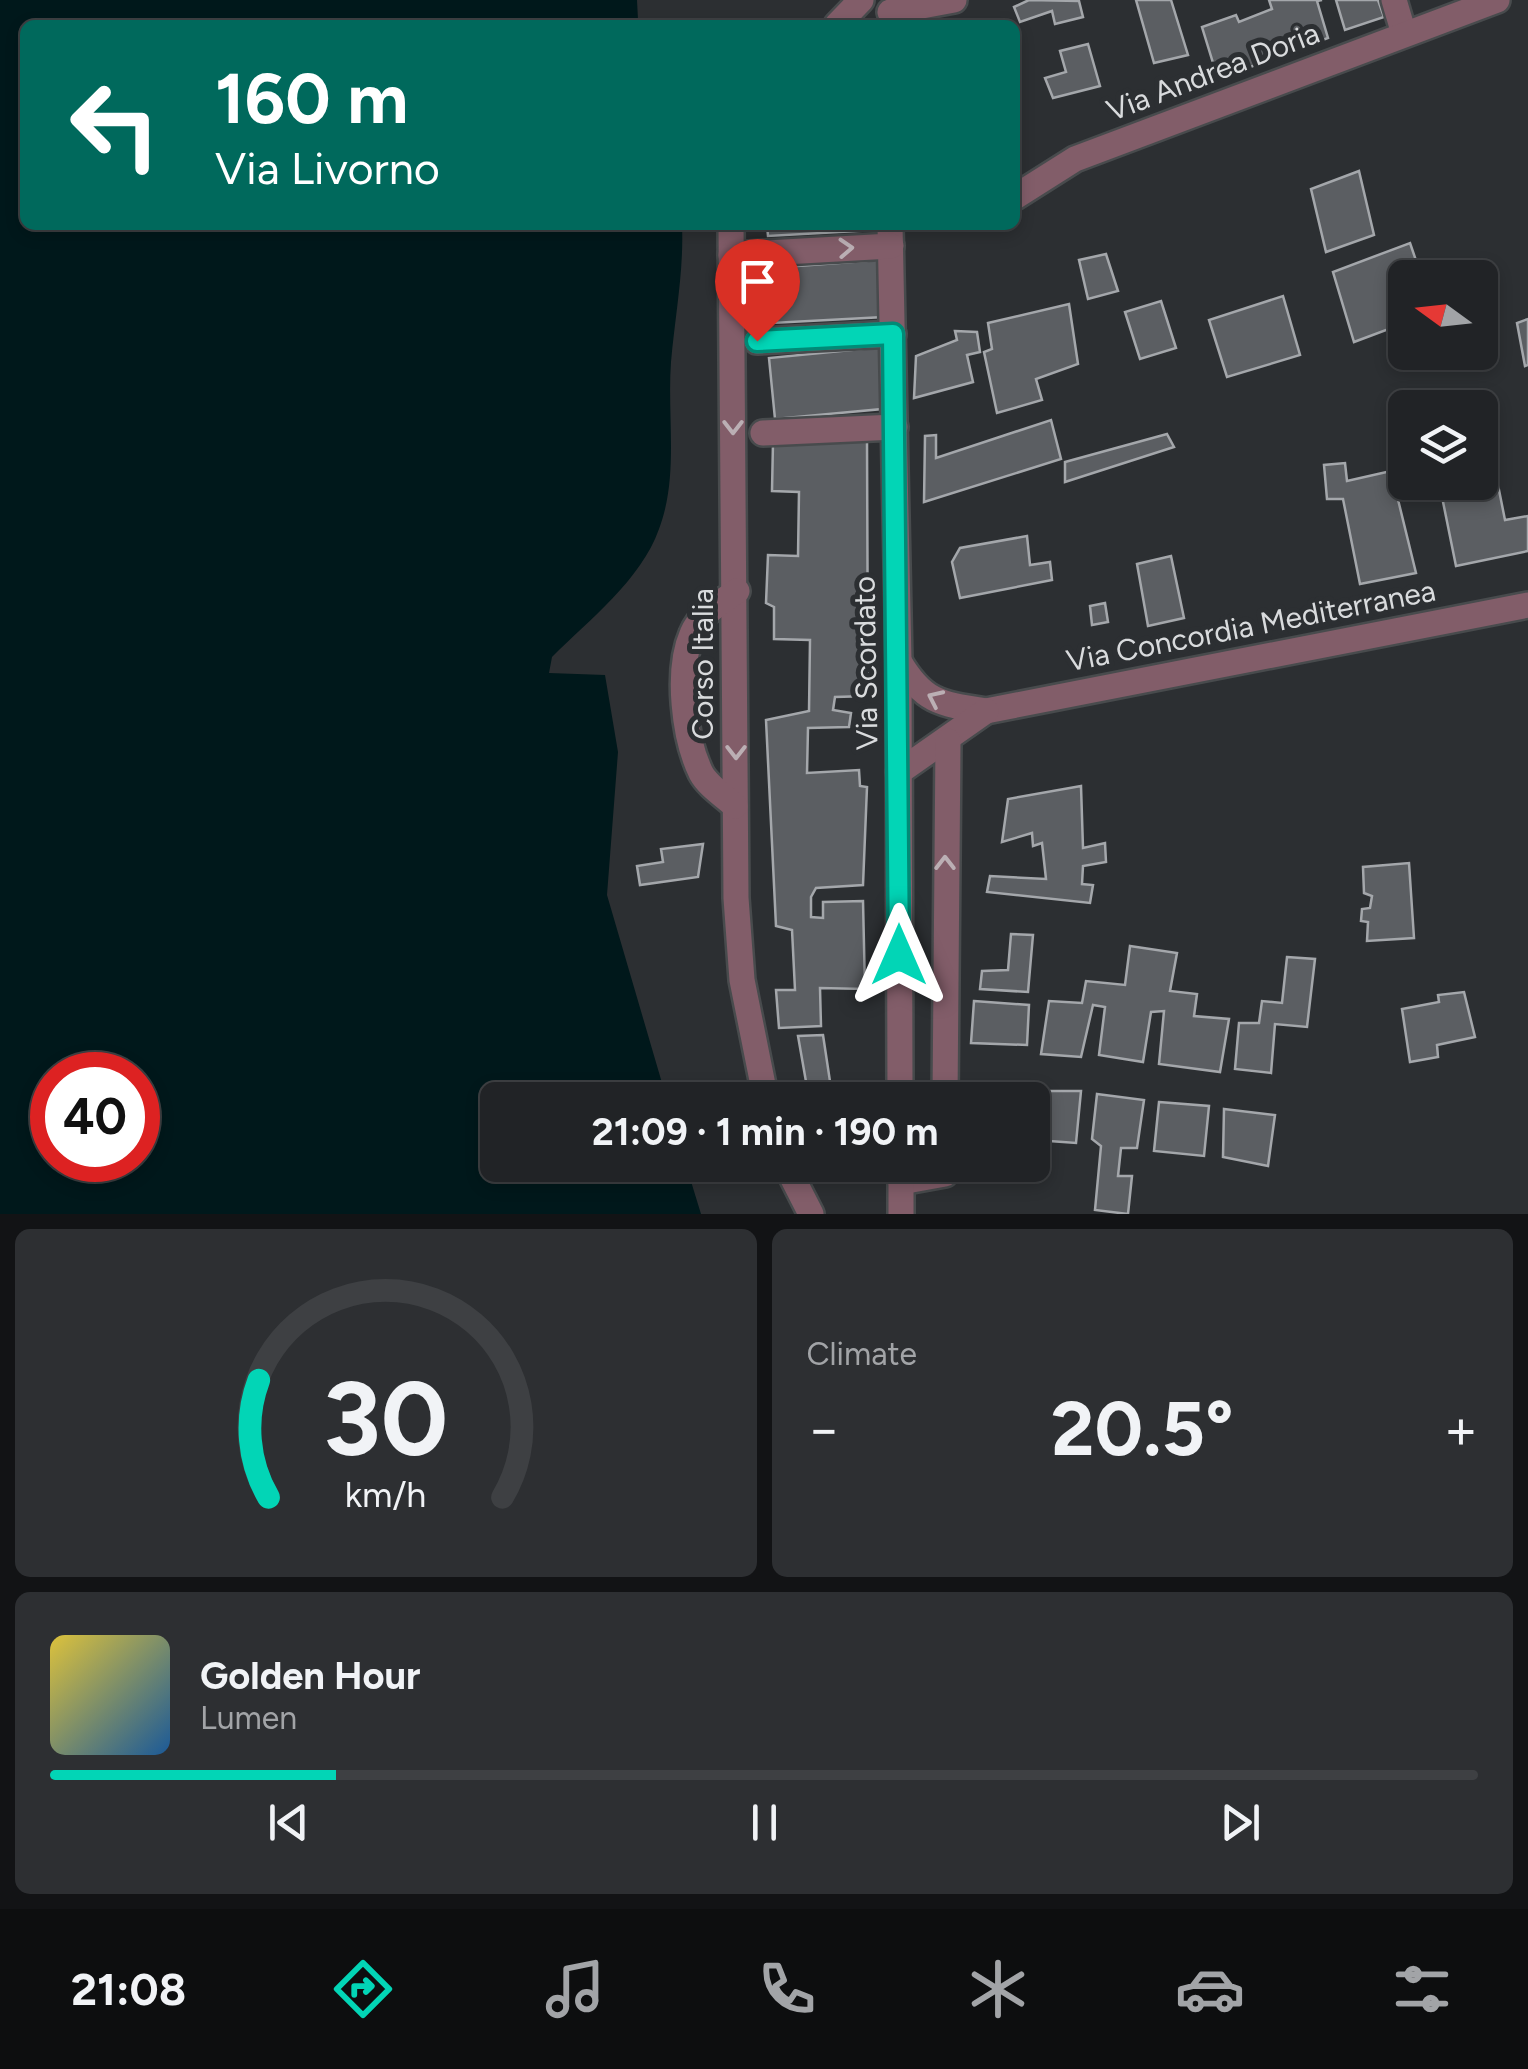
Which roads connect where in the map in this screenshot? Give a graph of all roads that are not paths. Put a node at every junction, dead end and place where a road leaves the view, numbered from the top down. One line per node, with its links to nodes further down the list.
1 (862, 0): 6 (street)
2 (954, 0): 5 (street)
3 (1394, 0): 7 (street)
4 (1497, 0): 7 (street, Via Andrea Doria)
5 (890, 12)
6 (841, 20)
7 (1404, 34): 8 (street, Via Andrea Doria)
8 (1020, 195)
9 (732, 230): 11 (street, Corso Italia)
10 (896, 231): 11 (street, one-way to 10); 12 (street, Via Scordato)
11 (731, 255): 16 (street, Corso Italia, one-way to 16)
12 (893, 334): 13 (street); 14 (street, Via Scordato)
13 (757, 341)
14 (895, 427): 15 (street); 18 (street, Via Scordato)
15 (763, 433)
16 (737, 591): 22 (street, Corso Italia, one-way to 22); 22 (street)
17 (1527, 613): 19 (street, Via Concordia Mediterranea)
18 (899, 660): 19 (street, one-way to 18); 21 (street, Via Scordato)
19 (986, 711): 20 (street)
20 (948, 741): 21 (street); 23 (street, one-way to 20)
21 (899, 772): 24 (street, Via Scordato)
22 (735, 806): 25 (street, Corso Italia)
23 (945, 913): 24 (street); 27 (street)
24 (898, 918): 26 (street, Via Scordato)
25 (762, 1082)
26 (900, 1082)
27 (945, 1082)
28 (795, 1182): 31 (street)
29 (927, 1182): 30 (street)
30 (898, 1195)
31 (811, 1214)

